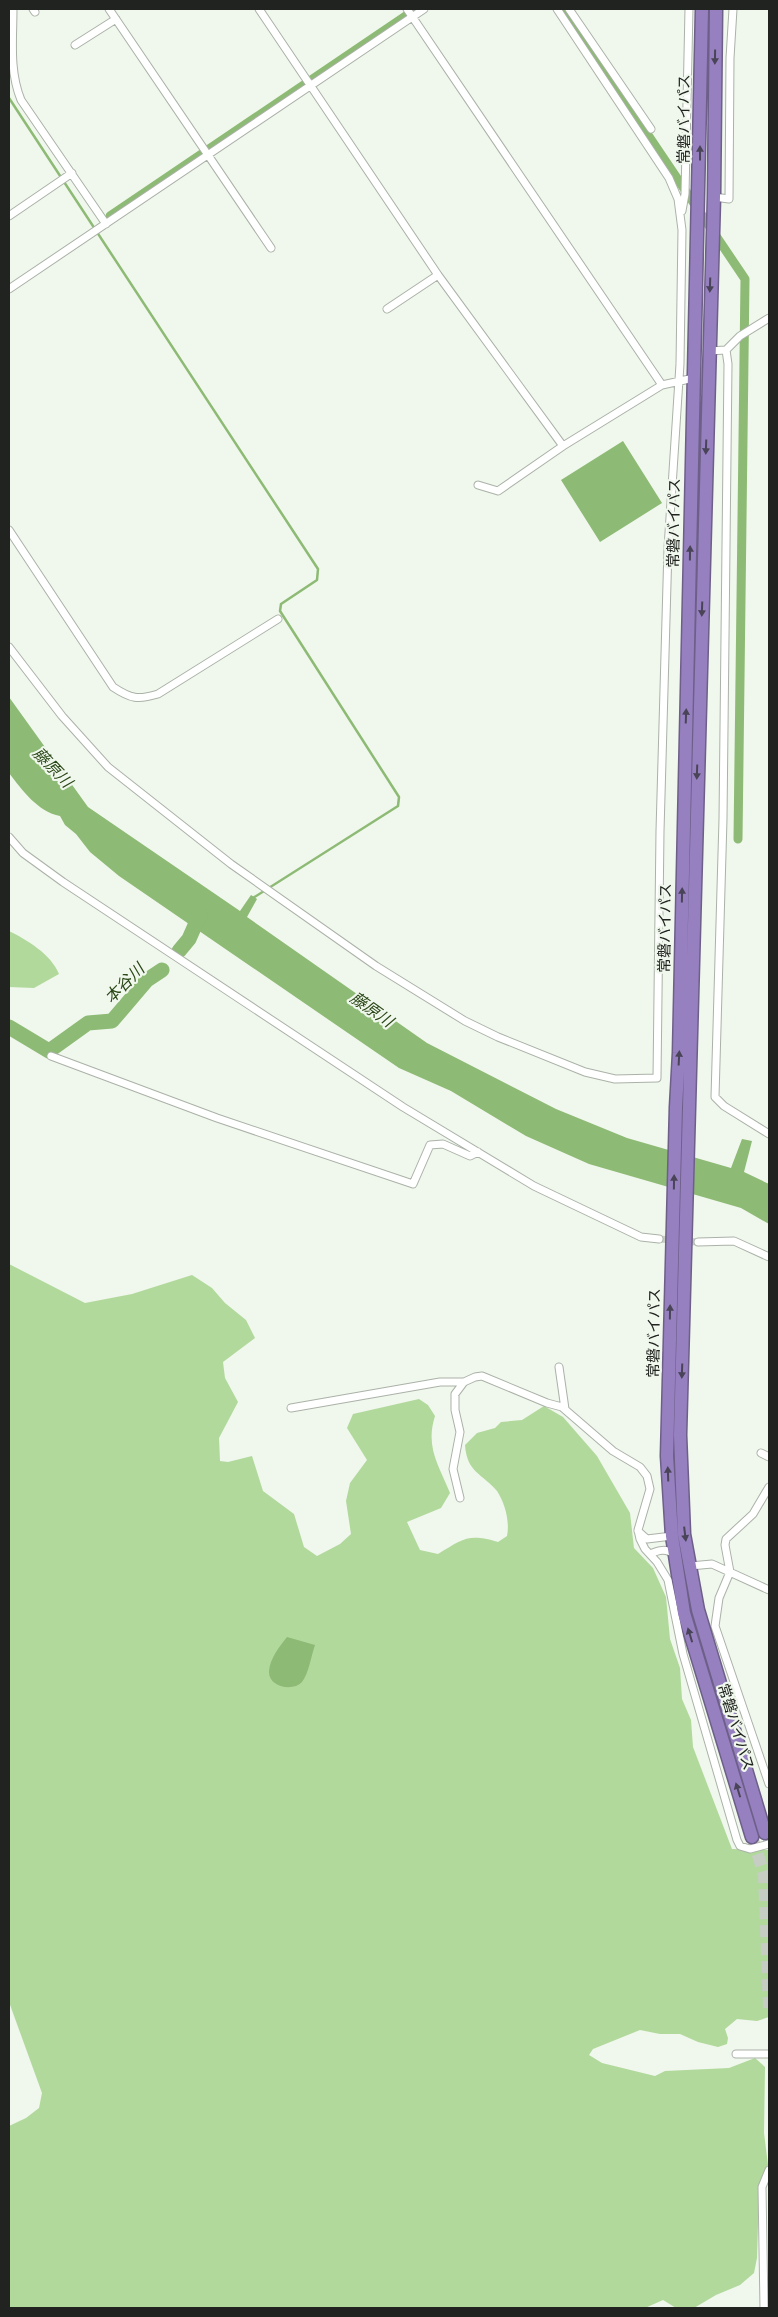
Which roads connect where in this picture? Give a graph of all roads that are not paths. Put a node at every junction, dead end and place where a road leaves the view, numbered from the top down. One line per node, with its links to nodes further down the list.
1 (13, 9): 15 (street)
2 (109, 9): 13 (street)
3 (258, 9): 16 (street)
4 (407, 9): 12 (street)
5 (424, 9): 12 (street)
6 (557, 9): 22 (street)
7 (569, 9): 17 (street)
8 (689, 9): 22 (street)
9 (702, 9): 31 (highway, 常磐バイパス, one-way to 9)
10 (716, 9): 20 (highway, 常磐バイパス, one-way to 20)
11 (732, 9): 20 (street)
12 (412, 17): 16 (street); 33 (street)
13 (116, 19): 14 (street); 18 (street)
14 (75, 45)
15 (11, 68): 19 (street)
16 (311, 86): 18 (street); 25 (street)
17 (651, 129)
18 (208, 156): 23 (street); 24 (street)
19 (72, 173): 21 (street); 23 (street)
20 (714, 197): 30 (highway, 常磐バイパス, one-way to 30)
21 (9, 216)
22 (680, 217): 32 (street)
23 (106, 224): 26 (street)
24 (270, 248)
25 (438, 275): 27 (street); 34 (street)
26 (9, 289)
27 (387, 309)
28 (769, 318): 29 (street)
29 (726, 350): 30 (street); 41 (street)
30 (708, 351): 58 (highway, 常磐バイパス, one-way to 58)
31 (694, 378): 32 (street); 55 (highway, 常磐バイパス, one-way to 31)
32 (678, 382): 33 (street); 38 (street)
33 (662, 385): 34 (street)
34 (563, 446): 35 (street)
35 (478, 485)
36 (9, 530): 37 (street)
37 (278, 619)
38 (9, 647)
39 (9, 837): 42 (street)
40 (51, 1056): 42 (street)
41 (769, 1134)
42 (478, 1152): 43 (street)
43 (659, 1239)
44 (698, 1242): 45 (street)
45 (769, 1257)
46 (559, 1367): 49 (street)
47 (464, 1382): 48 (street); 49 (street); 53 (street)
48 (291, 1408)
49 (565, 1409): 54 (street)
50 (761, 1453): 51 (street)
51 (769, 1456)
52 (769, 1487): 59 (street)
53 (460, 1498)
54 (638, 1530): 55 (street); 56 (street)
55 (672, 1536): 57 (highway, 常磐バイパス)
56 (650, 1554): 57 (street); 63 (street)
57 (675, 1555): 62 (highway, 常磐バイパス, one-way to 57)
58 (690, 1566): 59 (street); 63 (highway, 常磐バイパス)
59 (730, 1572): 60 (street); 61 (street)
60 (769, 1590)
61 (769, 1784)
62 (752, 1837)
63 (767, 1838)
64 (736, 2054): 65 (street)
65 (769, 2054)
66 (769, 2170): 67 (street)
67 (764, 2308)

